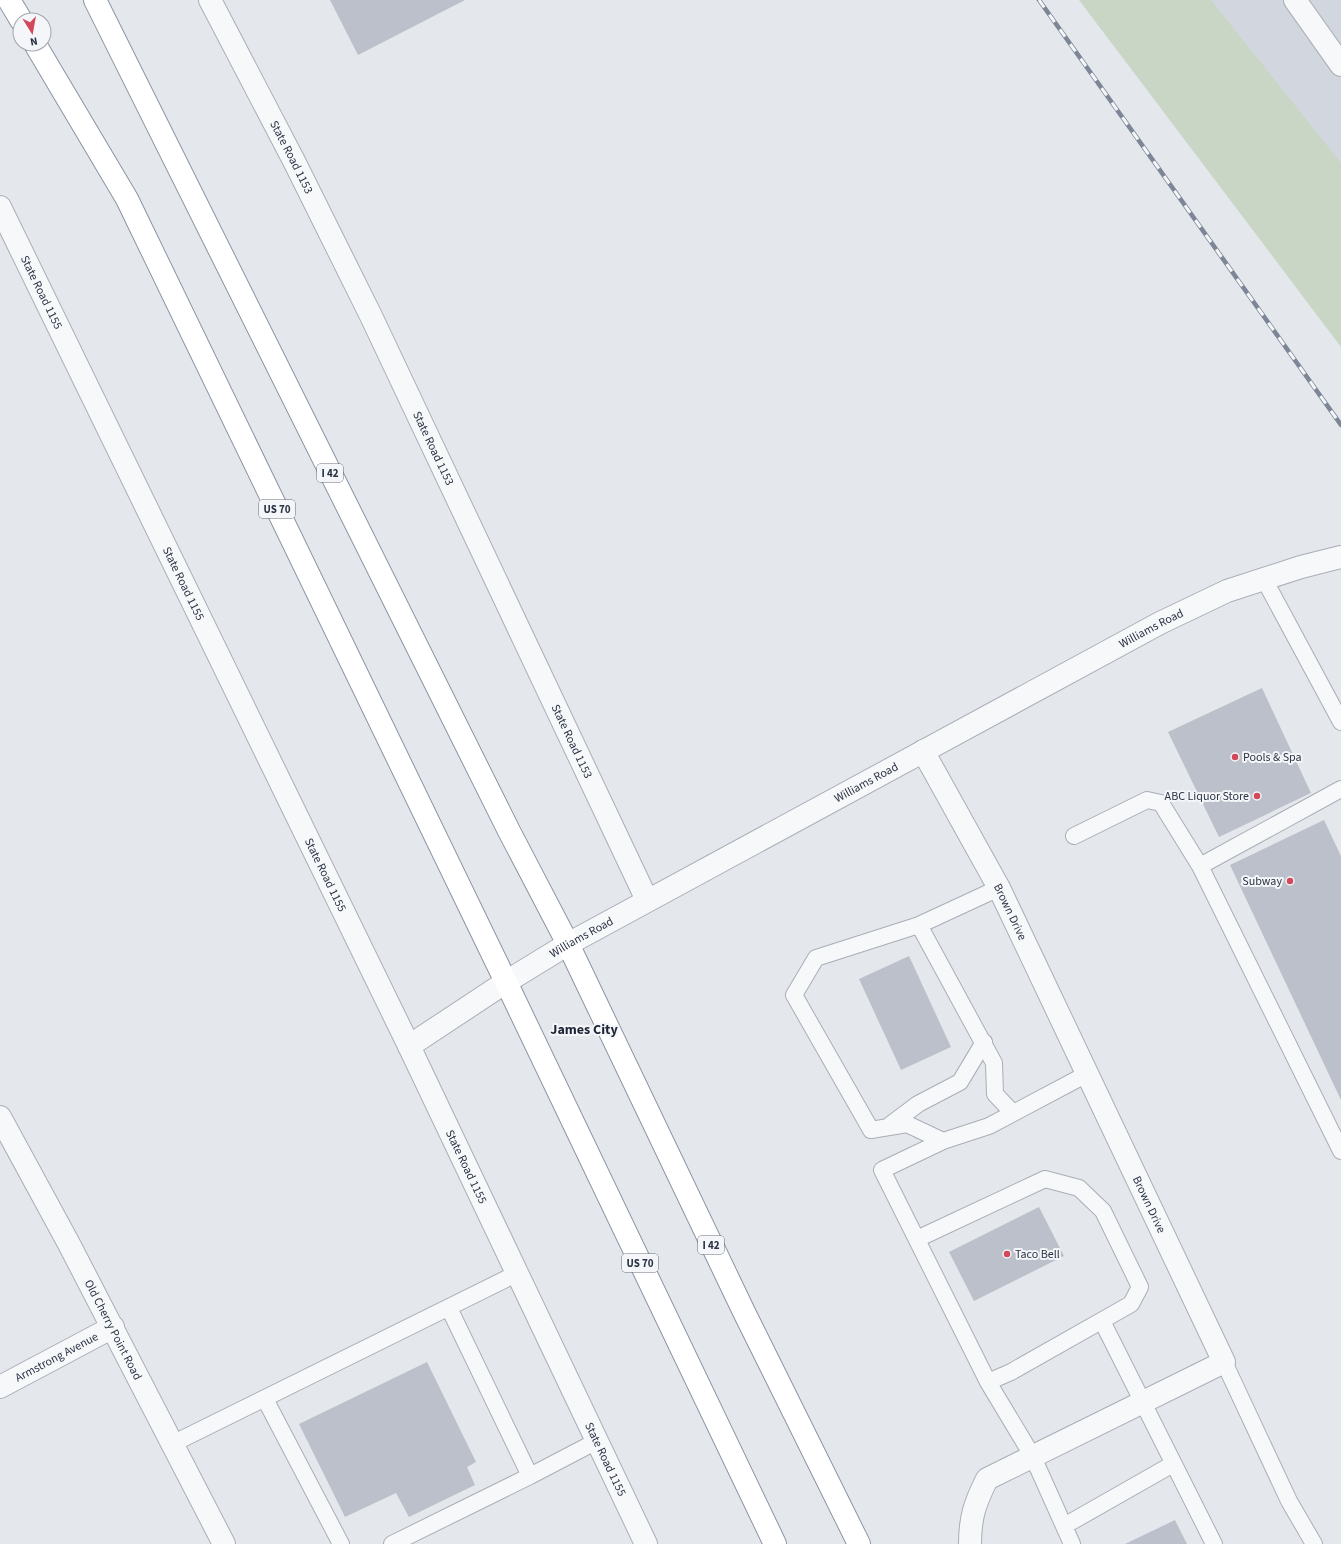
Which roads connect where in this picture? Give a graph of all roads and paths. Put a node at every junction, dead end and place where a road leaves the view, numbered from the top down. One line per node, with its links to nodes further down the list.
1 (9, 0): 5 (highway)
2 (95, 0): 19 (highway, I 42)
3 (210, 0): 17 (street, State Road 1153)
4 (1295, 0): 7 (street)
5 (16, 12)
6 (40, 52): 20 (highway, US 70)
7 (1341, 65)
8 (0, 207): 22 (street, State Road 1155)
9 (1341, 557): 10 (street, Williams Road)
10 (1264, 579): 11 (lane); 12 (street, Williams Road)
11 (1341, 722)
12 (923, 751): 16 (street, Brown Drive); 17 (street, Williams Road)
13 (1341, 789): 15 (lane)
14 (1074, 836): 15 (lane)
15 (1200, 866): 28 (lane)
16 (1000, 888): 18 (lane); 23 (street, Brown Drive)
17 (647, 900): 19 (street, Williams Road)
18 (919, 925): 21 (lane); 26 (lane)
19 (568, 944): 20 (street, Williams Road); 50 (highway, I 42)
20 (506, 982): 22 (street, Williams Road); 49 (highway, US 70)
21 (984, 1042): 24 (lane); 26 (lane)
22 (409, 1046): 30 (street, State Road 1155)
23 (1088, 1074): 24 (lane); 34 (street, Brown Drive)
24 (1013, 1113): 27 (lane)
25 (0, 1117): 33 (street, Old Cherry Point Road)
26 (888, 1127): 27 (lane)
27 (943, 1141): 29 (lane)
28 (1341, 1151)
29 (917, 1239): 32 (lane); 35 (lane)
30 (518, 1273): 31 (lane); 39 (street, State Road 1155)
31 (449, 1308): 37 (lane); 43 (lane)
32 (1102, 1321): 35 (lane); 38 (lane)
33 (112, 1326): 36 (street, Armstrong Avenue); 40 (street, Old Cherry Point Road)
34 (1224, 1362): 38 (street); 54 (lane)
35 (988, 1382): 41 (lane)
36 (0, 1387)
37 (265, 1399): 40 (lane); 46 (lane)
38 (1142, 1403): 41 (street); 42 (lane)
39 (597, 1441): 43 (lane); 48 (street, State Road 1155)
40 (172, 1444): 45 (street, Old Cherry Point Road)
41 (1033, 1457): 44 (lane); 51 (street)
42 (1173, 1464): 44 (lane); 53 (lane)
43 (530, 1476): 47 (lane)
44 (1064, 1526): 52 (lane)
45 (224, 1544)
46 (341, 1544)
47 (392, 1544)
48 (646, 1544)
49 (775, 1544)
50 (859, 1544)
51 (970, 1544)
52 (1072, 1544)
53 (1214, 1544)
54 (1314, 1544)

